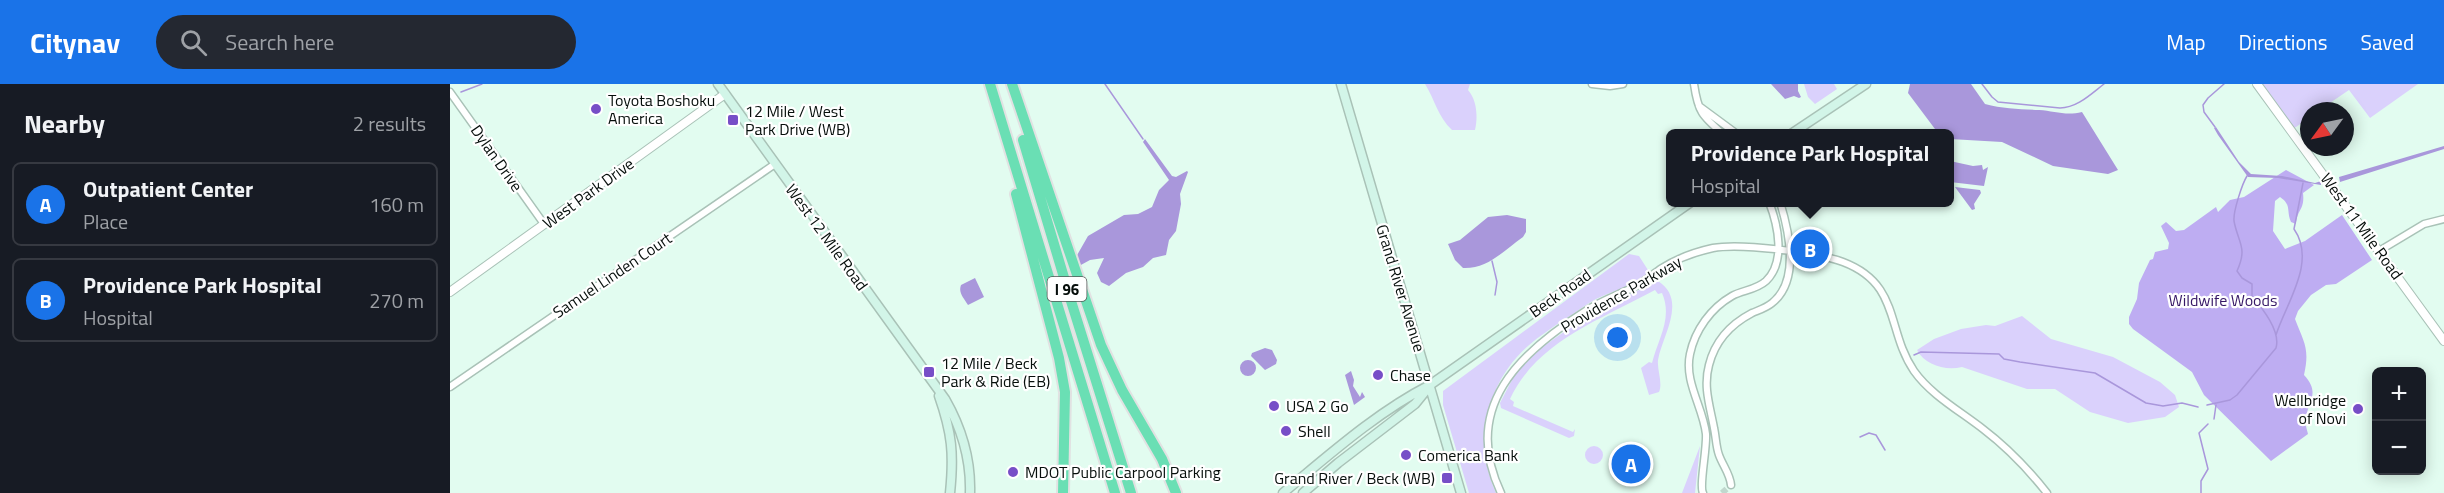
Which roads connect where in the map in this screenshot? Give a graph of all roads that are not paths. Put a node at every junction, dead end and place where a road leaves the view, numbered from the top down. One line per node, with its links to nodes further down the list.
1 (718, 84): 11 (main road, West 12 Mile Road)
2 (990, 84): 18 (highway, I 96)
3 (1010, 84): 42 (highway, I 96); 43 (highway)
4 (1341, 84): 30 (main road, Grand River Avenue)
5 (1592, 84): 6 (street)
6 (1623, 84)
7 (1695, 84): 12 (street)
8 (1866, 84): 17 (main road)
9 (2257, 84): 26 (street, West 11 Mile Road)
10 (450, 92): 24 (street, Dylan Drive)
11 (725, 94): 19 (main road, West 12 Mile Road); 24 (street, West Park Drive)
12 (1697, 103): 13 (street); 14 (street)
13 (1720, 121): 14 (street); 16 (street)
14 (1715, 127): 15 (street)
15 (1717, 129)
16 (1730, 129)
17 (1798, 129)
18 (1005, 135): 40 (highway); 41 (highway, I 96)
19 (775, 164): 31 (street, Samuel Linden Court); 32 (main road, West 12 Mile Road)
20 (1684, 207): 30 (main road, Beck Road)
21 (1770, 207): 25 (street)
22 (1781, 207): 27 (street)
23 (2444, 219): 26 (street)
24 (544, 224): 28 (street, West Park Drive)
25 (1778, 251): 27 (street, Providence Parkway); 47 (street, Providence Parkway); 48 (street)
26 (2379, 251): 29 (street, West 11 Mile Road)
27 (1789, 252): 37 (street); 49 (street, Providence Parkway)
28 (450, 292)
29 (2444, 341)
30 (1430, 385): 33 (main road, Beck Road); 36 (main road, Beck Road); 46 (main road, Grand River Avenue)
31 (450, 387)
32 (937, 390): 34 (main road, West 12 Mile Road); 35 (main road, West 12 Mile Road)
33 (1331, 453): 36 (street); 44 (main road, Beck Road)
34 (953, 459): 35 (main road); 38 (main road, West 12 Mile Road)
35 (968, 460): 39 (main road, West 12 Mile Road)
36 (1338, 463): 45 (main road, Beck Road)
37 (1731, 485)
38 (950, 493)
39 (970, 493)
40 (1063, 493)
41 (1115, 493)
42 (1131, 493)
43 (1176, 493)
44 (1283, 493)
45 (1303, 493)
46 (1461, 493)
47 (1501, 493)
48 (1703, 493)
49 (2047, 493)

